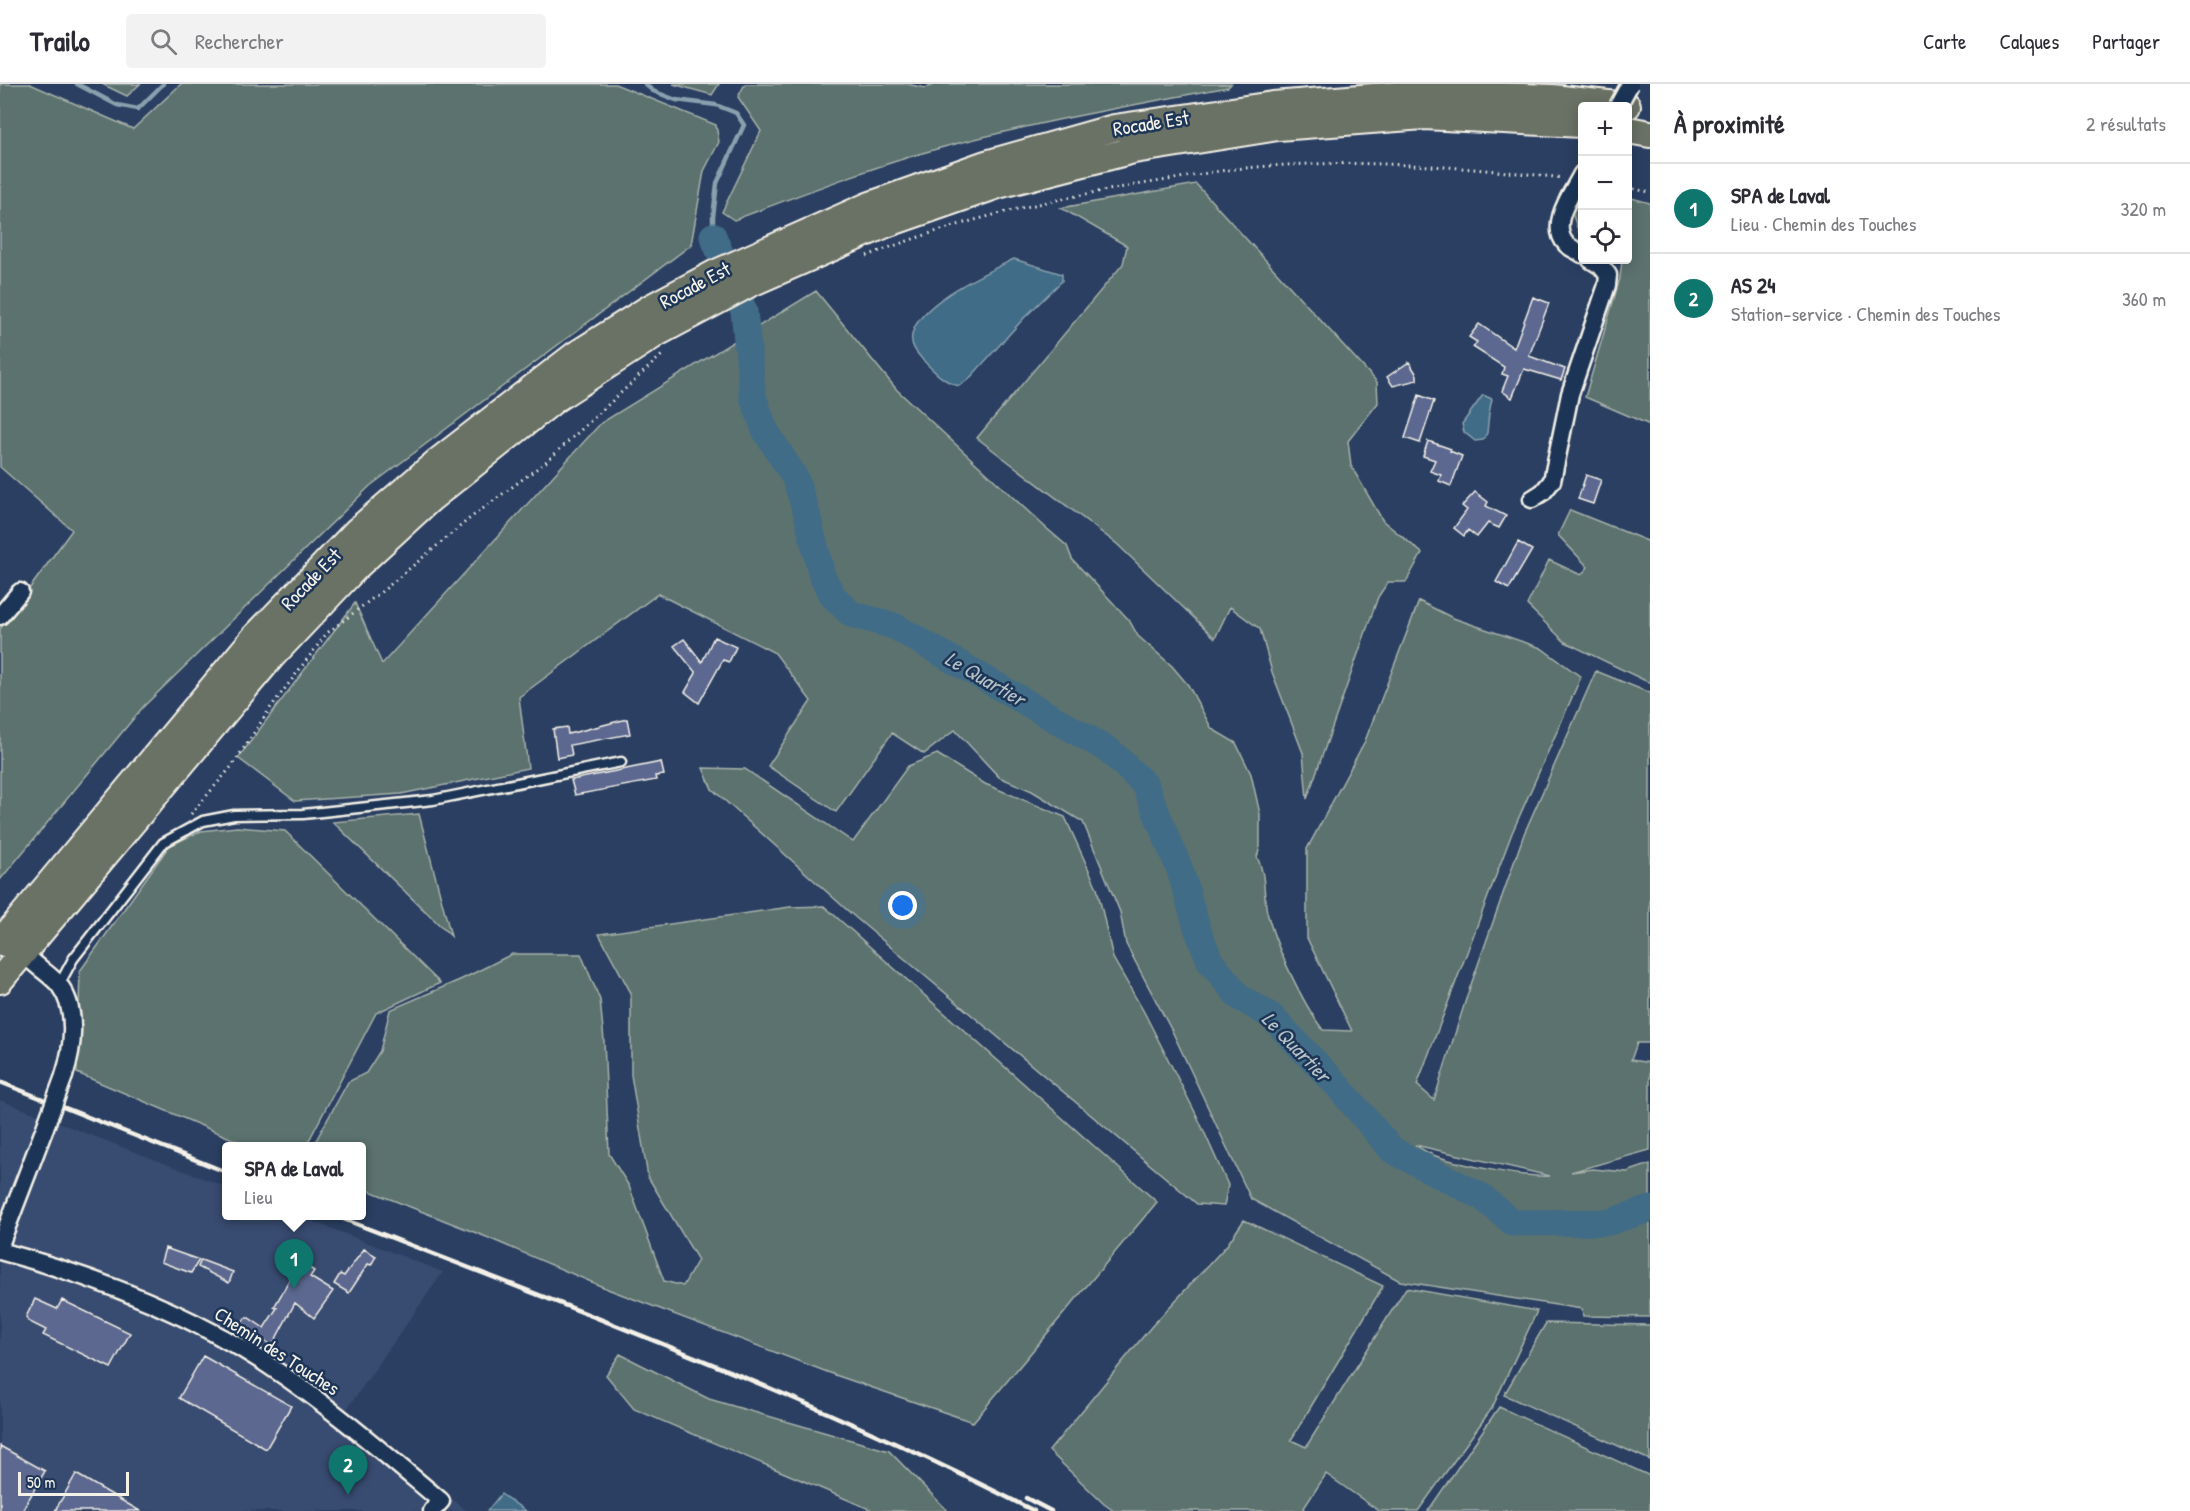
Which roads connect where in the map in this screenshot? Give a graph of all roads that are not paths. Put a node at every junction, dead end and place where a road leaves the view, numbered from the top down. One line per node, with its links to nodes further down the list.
1 (1630, 84): 3 (street, bridge)
2 (1590, 102): 12 (main road, Rocade Est)
3 (1620, 102)
4 (1632, 107): 5 (main road, Rocade Est)
5 (1650, 109)
6 (1578, 124): 12 (main road, Rocade Est)
7 (1632, 131): 8 (main road)
8 (1650, 134)
9 (1578, 183): 10 (street)
10 (1578, 251)
11 (1598, 264): 14 (street)
12 (745, 273): 13 (main road, Rocade Est)
13 (718, 286): 18 (main road, Rocade Est); 20 (main road, Rocade Est)
14 (1532, 499)
15 (20, 592): 16 (street)
16 (0, 616)
17 (621, 762): 21 (lane)
18 (0, 944)
19 (32, 961): 21 (street)
20 (0, 980)
21 (59, 985): 22 (street, bridge)
22 (0, 1245)
23 (0, 1251): 24 (street, Chemin des Touches)
24 (437, 1506)

